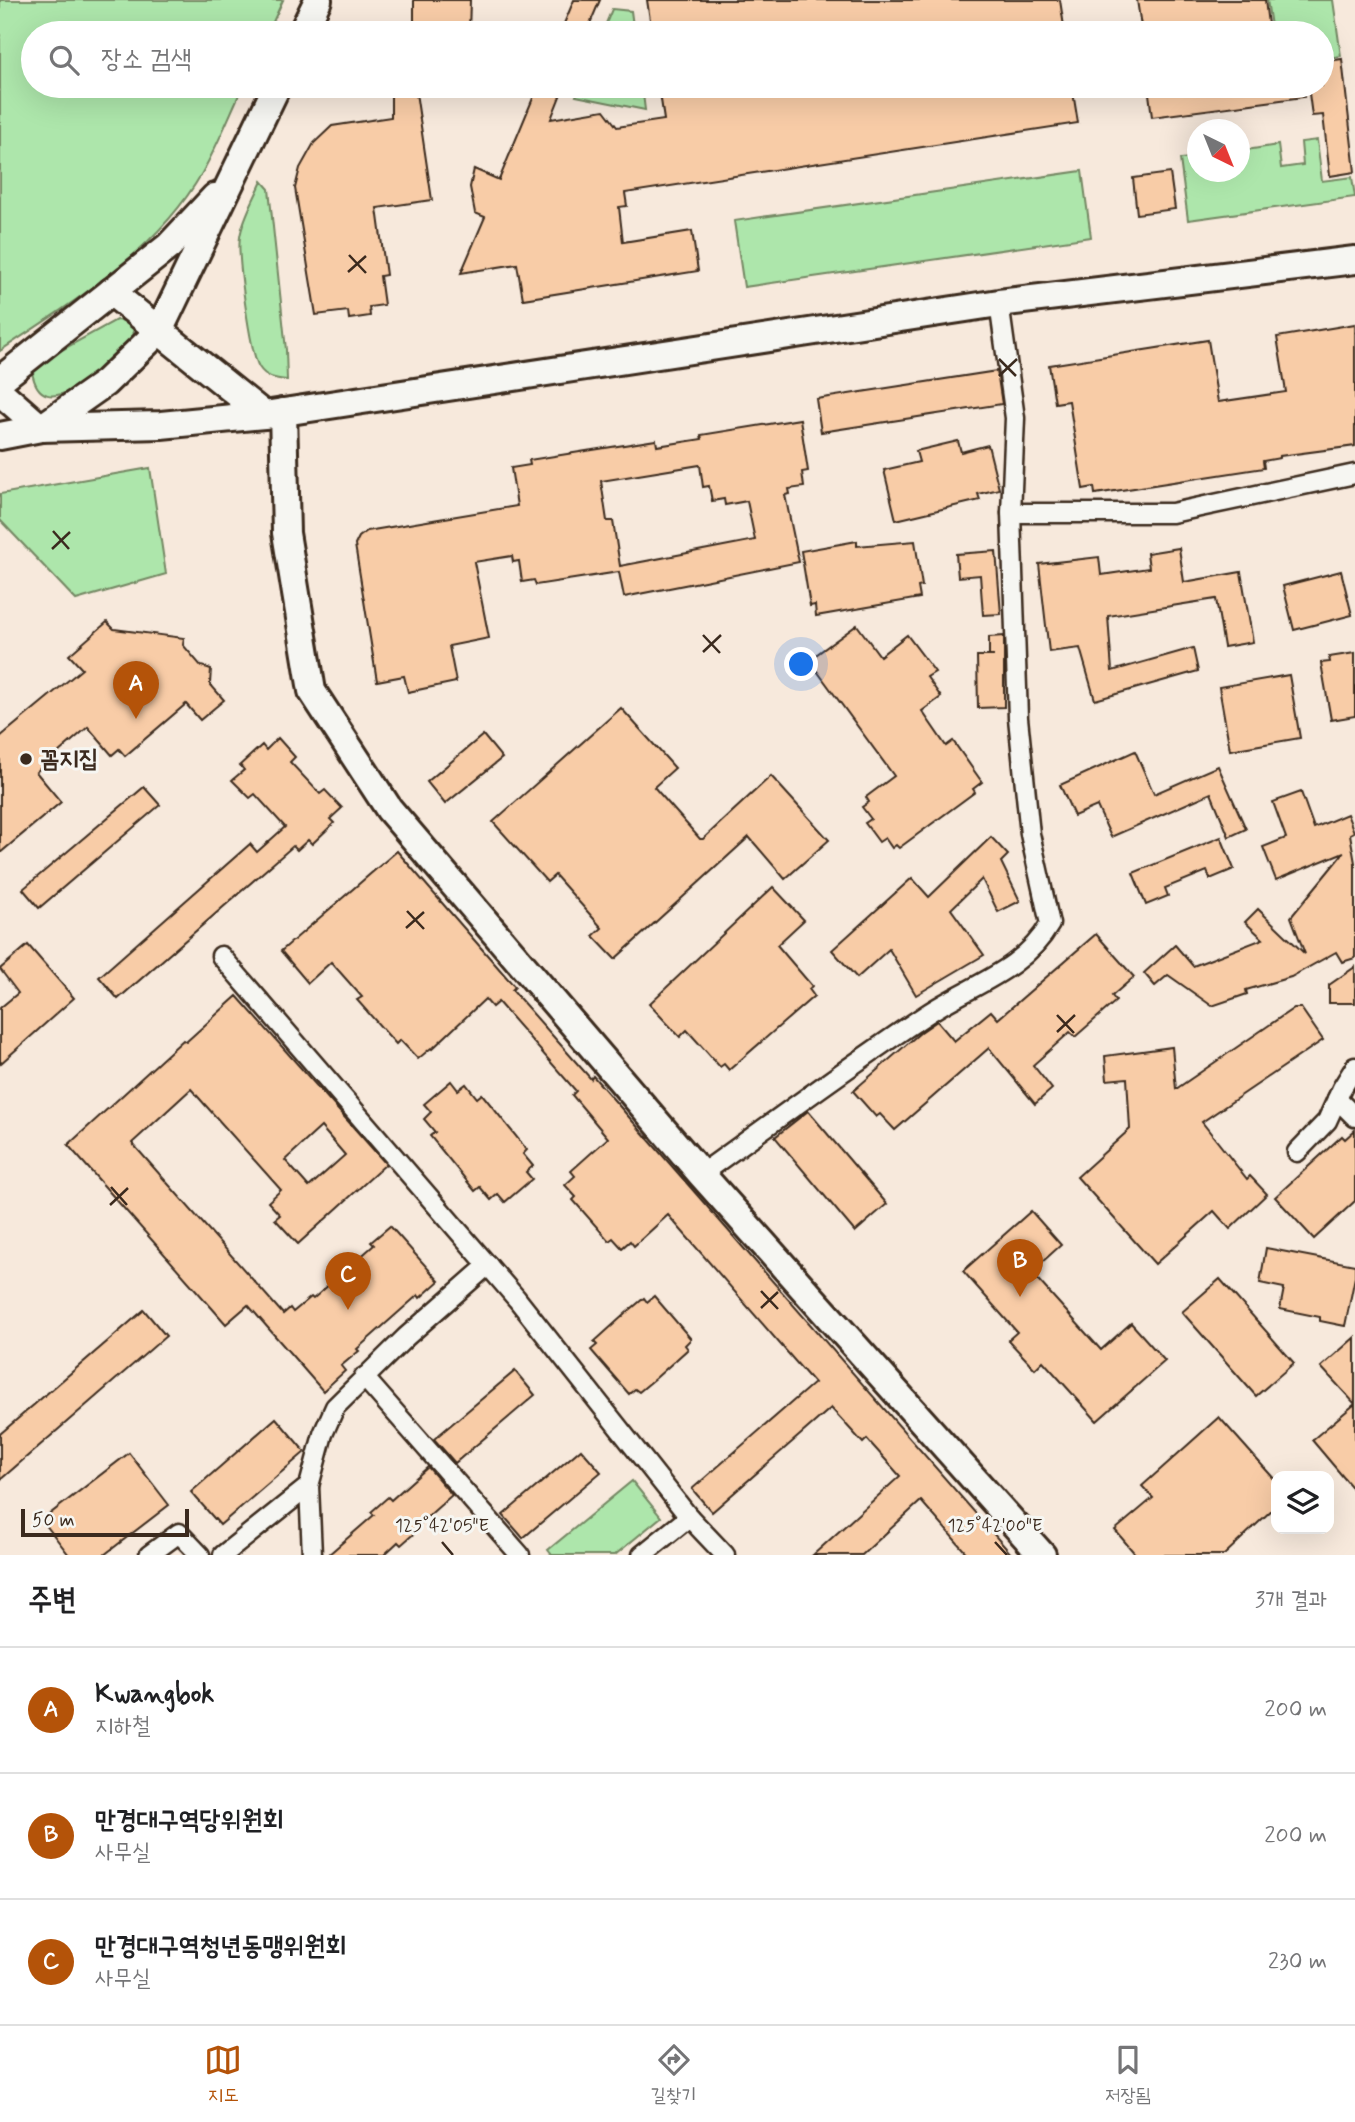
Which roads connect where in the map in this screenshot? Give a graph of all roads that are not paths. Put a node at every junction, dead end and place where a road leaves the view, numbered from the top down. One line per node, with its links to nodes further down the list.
1 (318, 0): 2 (main road)
2 (308, 21)
3 (271, 98): 4 (main road)
4 (233, 178): 6 (main road); 8 (main road)
5 (1355, 260): 7 (main road)
6 (111, 292): 8 (main road); 9 (main road)
7 (999, 303): 11 (main road); 15 (street)
8 (159, 331): 11 (main road); 12 (main road)
9 (0, 380)
10 (0, 392): 12 (main road)
11 (274, 414): 12 (main road); 21 (main road)
12 (41, 428): 13 (main road)
13 (0, 436)
14 (1355, 474): 15 (street)
15 (1011, 513): 21 (street)
16 (221, 956): 22 (street)
17 (1355, 1067): 18 (street)
18 (1337, 1099): 19 (street); 20 (street)
19 (1355, 1117)
20 (1297, 1153)
21 (701, 1174): 33 (main road)
22 (488, 1265): 23 (street); 25 (street)
23 (364, 1377): 24 (street); 30 (street)
24 (309, 1486): 28 (street); 29 (street)
25 (690, 1517): 31 (street); 32 (street)
26 (149, 1555): 27 (street)
27 (200, 1555)
28 (223, 1555)
29 (312, 1555)
30 (520, 1555)
31 (642, 1555)
32 (724, 1555)
33 (1042, 1555)

